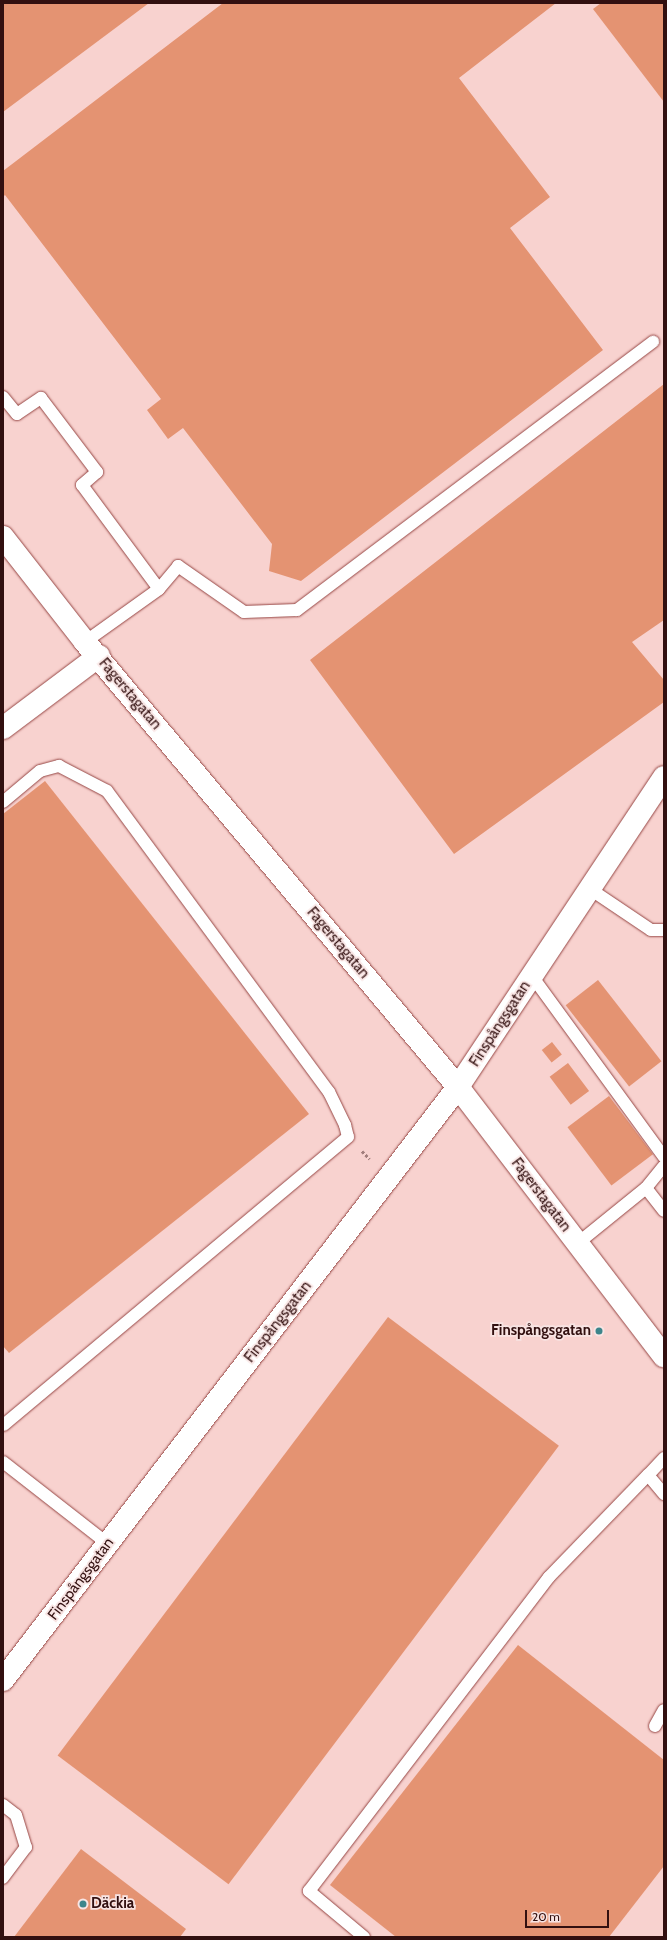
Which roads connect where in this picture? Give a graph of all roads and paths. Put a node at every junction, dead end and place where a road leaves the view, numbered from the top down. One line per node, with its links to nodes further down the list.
1 (653, 342): 4 (lane)
2 (3, 397): 4 (lane)
3 (3, 537): 5 (street, Fagerstagatan)
4 (159, 589): 5 (lane)
5 (92, 649): 6 (street); 12 (street, Fagerstagatan)
6 (3, 728)
7 (664, 777): 9 (street, Finspångsgatan)
8 (3, 802): 13 (lane)
9 (590, 888): 10 (lane); 11 (street, Finspångsgatan)
10 (664, 930)
11 (532, 976): 12 (street, Finspångsgatan); 14 (lane)
12 (458, 1087): 16 (street, Finspångsgatan); 19 (street, Fagerstagatan)
13 (348, 1137): 16 (path); 21 (lane)
14 (664, 1157)
15 (664, 1166): 17 (lane)
16 (388, 1178): 26 (street, Finspångsgatan)
17 (646, 1188): 18 (lane); 19 (lane)
18 (664, 1211)
19 (578, 1243): 20 (street, Fagerstagatan)
20 (664, 1356)
21 (3, 1425)
22 (664, 1458): 24 (lane)
23 (3, 1462): 26 (lane)
24 (648, 1475): 25 (lane); 32 (lane)
25 (664, 1494)
26 (108, 1544): 27 (street, Finspångsgatan)
27 (3, 1680)
28 (664, 1710): 29 (lane)
29 (655, 1726)
30 (3, 1805): 31 (lane)
31 (3, 1878)
32 (364, 1937)

